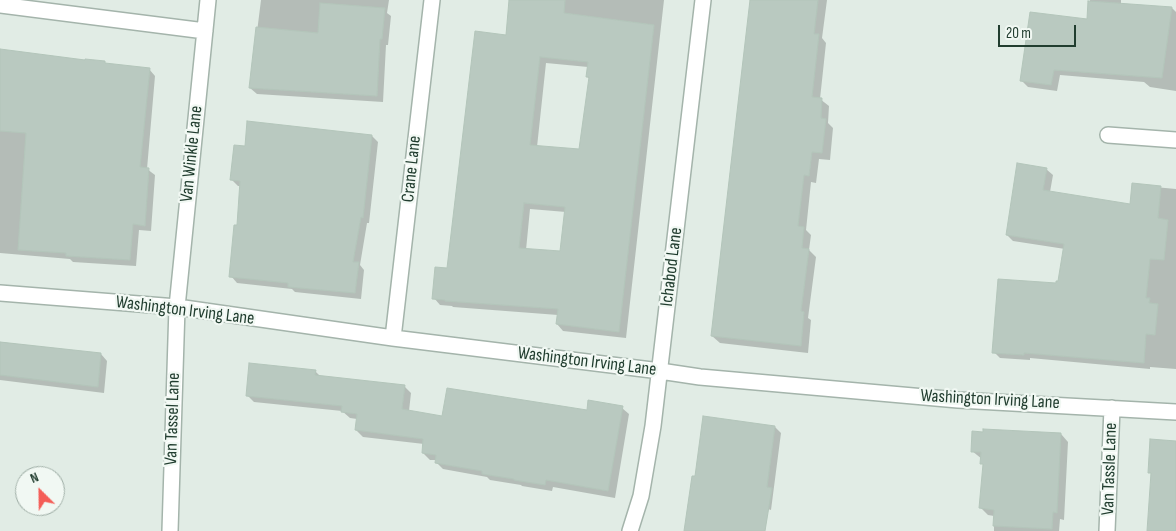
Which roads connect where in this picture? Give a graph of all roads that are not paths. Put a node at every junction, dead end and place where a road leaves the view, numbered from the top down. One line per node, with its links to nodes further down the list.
1 (208, 0): 5 (street, Van Winkle Lane)
2 (432, 0): 10 (street, Crane Lane)
3 (703, 0): 11 (street, Ichabod Lane)
4 (0, 5): 5 (street)
5 (205, 31): 9 (street, Van Winkle Lane)
6 (1108, 134): 7 (street)
7 (1176, 140)
8 (0, 293): 9 (street, Washington Irving Lane)
9 (177, 308): 10 (street, Washington Irving Lane); 14 (street, Van Tassel Lane)
10 (393, 338): 11 (street, Washington Irving Lane)
11 (660, 371): 12 (street, Washington Irving Lane); 15 (street, Ichabod Lane)
12 (1112, 408): 13 (street, Washington Irving Lane); 16 (street, Van Tassle Lane)
13 (1176, 412)
14 (170, 531)
15 (630, 531)
16 (1107, 531)

